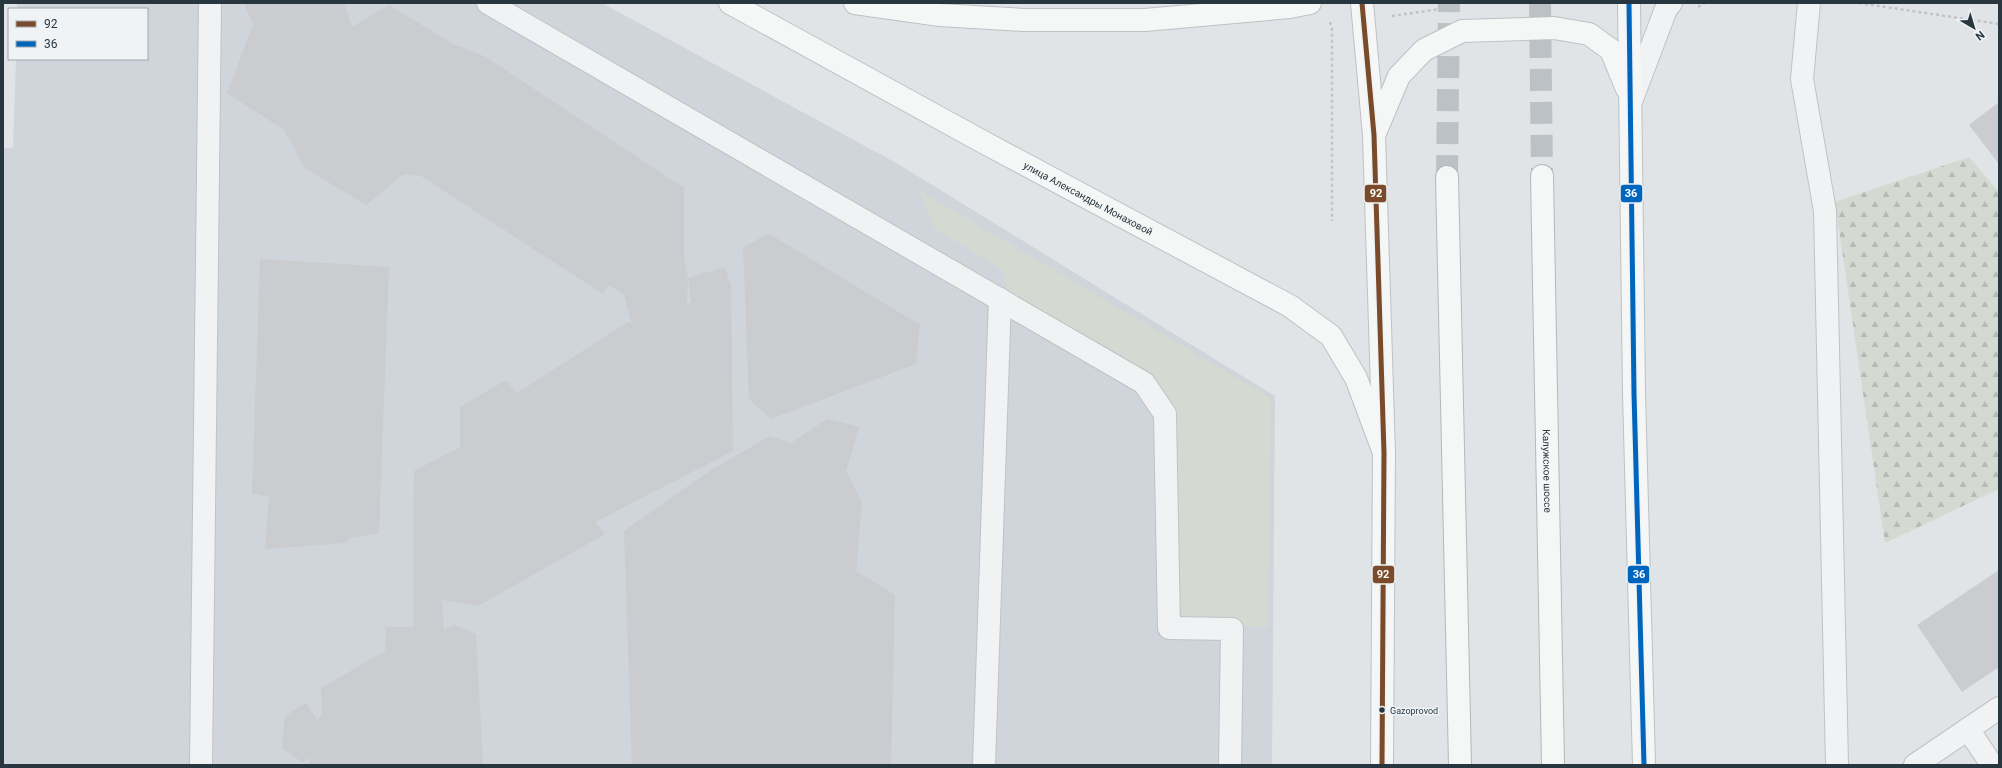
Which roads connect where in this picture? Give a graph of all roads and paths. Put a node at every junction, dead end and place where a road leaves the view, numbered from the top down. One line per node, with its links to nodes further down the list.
1 (210, 3): 24 (street)
2 (488, 3): 20 (street)
3 (730, 3): 21 (main road, улица Александры Монаховой)
4 (855, 3): 9 (main road)
5 (1629, 3): 15 (main road)
6 (1671, 3): 15 (street)
7 (1810, 3): 31 (street)
8 (1859, 3): 13 (path)
9 (1300, 5)
10 (1446, 8): 11 (path)
11 (1363, 12): 14 (path); 16 (main road)
12 (1329, 16): 14 (path)
13 (1999, 24)
14 (1332, 29): 19 (path)
15 (1632, 99): 16 (main road); 30 (main road)
16 (1374, 136): 21 (main road)
17 (1542, 176): 29 (main road, Калужское шоссе)
18 (1447, 177): 28 (main road)
19 (1332, 221)
20 (1000, 299): 25 (street); 26 (street)
21 (1384, 453): 27 (main road)
22 (1999, 708): 23 (street)
23 (1968, 729): 32 (street); 33 (street)
24 (200, 765)
25 (984, 765)
26 (1230, 765)
27 (1382, 765)
28 (1460, 765)
29 (1553, 765)
30 (1644, 765)
31 (1837, 765)
32 (1915, 765)
33 (1992, 765)

